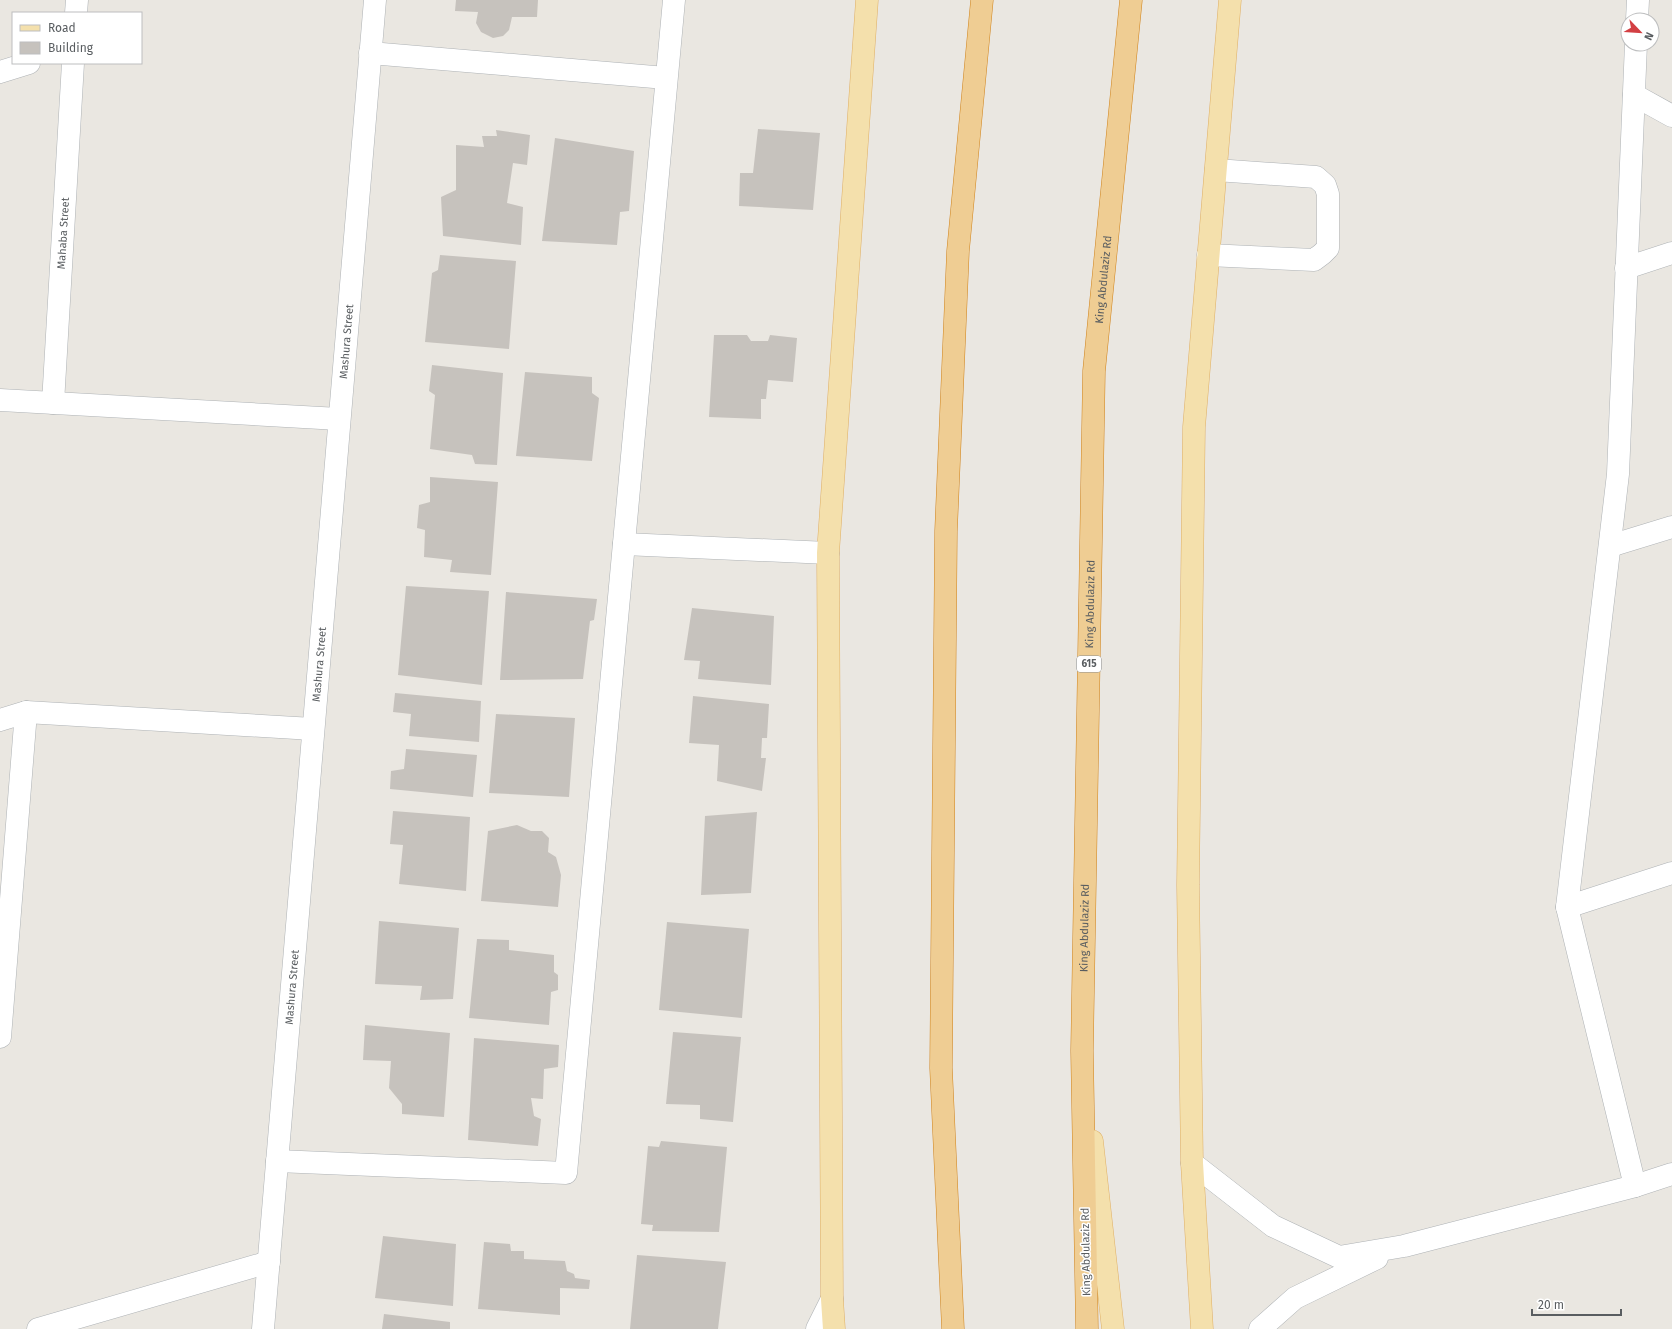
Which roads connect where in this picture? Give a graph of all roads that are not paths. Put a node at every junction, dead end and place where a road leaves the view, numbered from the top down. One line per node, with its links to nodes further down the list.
1 (77, 0): 9 (street)
2 (375, 0): 12 (street, Mashura Street)
3 (674, 0): 16 (street)
4 (867, 0): 29 (main road)
5 (982, 0): 48 (highway)
6 (1131, 0): 36 (highway, King Abdulaziz Rd / 615)
7 (1230, 0): 19 (main road)
8 (1638, 0): 10 (street)
9 (76, 12)
10 (1637, 12)
11 (1636, 52): 17 (street)
12 (370, 53): 16 (street); 25 (street, Mashura Street)
13 (26, 64): 15 (street)
14 (73, 64): 24 (street, Mahaba Street)
15 (0, 72)
16 (666, 78): 27 (street)
17 (1634, 95): 18 (street); 22 (street)
18 (1672, 116)
19 (1216, 170): 21 (main road); 21 (street)
20 (1672, 252): 22 (street)
21 (1208, 255): 38 (main road)
22 (1626, 268): 28 (street)
23 (0, 400): 24 (street)
24 (53, 403): 25 (street)
25 (339, 419): 32 (street, Mashura Street)
26 (1672, 527): 28 (street)
27 (624, 544): 29 (street); 37 (street)
28 (1610, 546): 34 (street)
29 (828, 553): 43 (main road)
30 (26, 712): 31 (street); 32 (street); 35 (street)
31 (0, 720)
32 (313, 729): 37 (street, Mashura Street)
33 (1672, 873): 34 (street)
34 (1567, 907): 40 (street)
35 (0, 1026)
36 (1082, 1051): 49 (highway, King Abdulaziz Rd / 615); 50 (main road)
37 (277, 1161): 42 (street, Mashura Street)
38 (1192, 1163): 41 (street); 51 (main road)
39 (1672, 1174): 40 (street)
40 (1635, 1186): 41 (street)
41 (1404, 1246): 52 (street)
42 (269, 1262): 44 (street); 45 (street, Mashura Street)
43 (832, 1299): 46 (street); 47 (main road)
44 (38, 1329)
45 (263, 1329)
46 (817, 1329)
47 (834, 1329)
48 (953, 1329)
49 (1087, 1329)
50 (1113, 1329)
51 (1202, 1329)
52 (1260, 1329)

